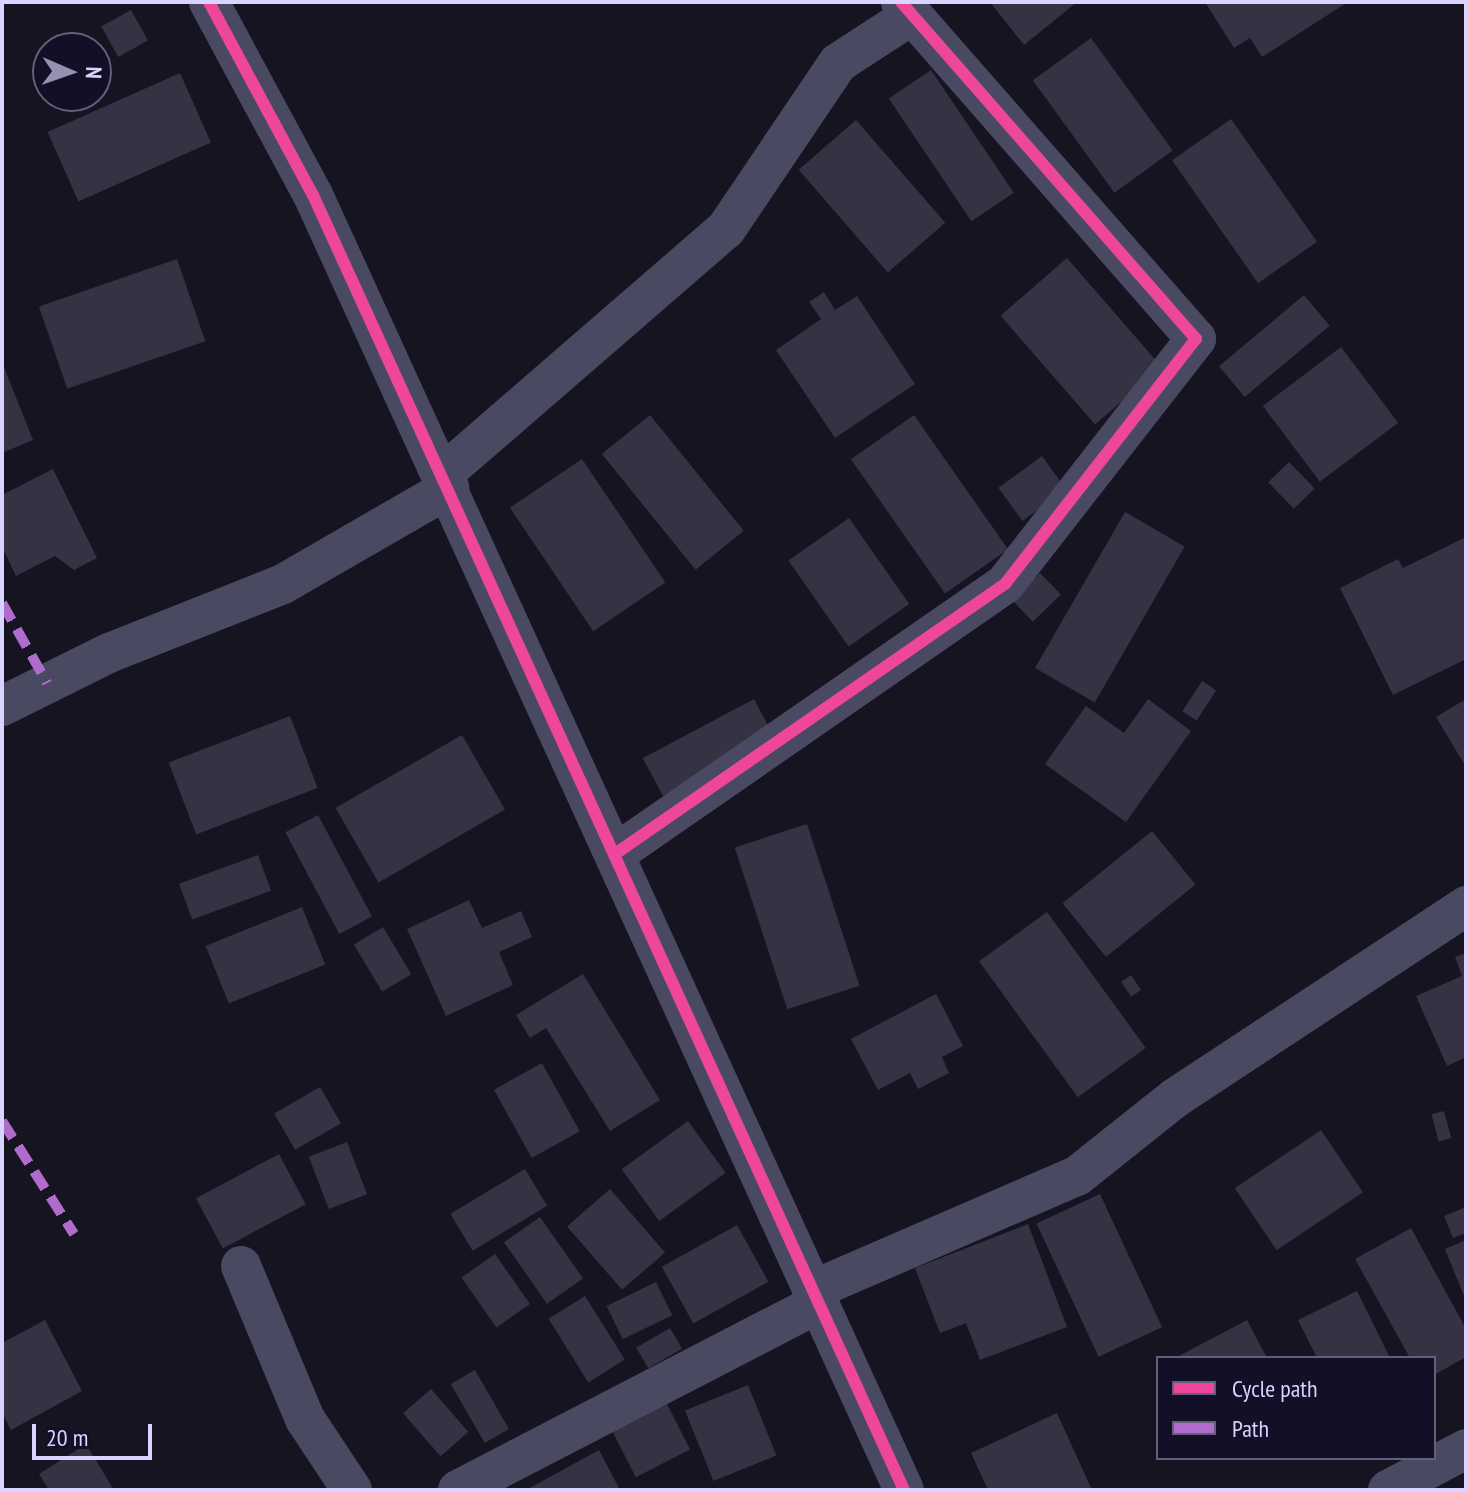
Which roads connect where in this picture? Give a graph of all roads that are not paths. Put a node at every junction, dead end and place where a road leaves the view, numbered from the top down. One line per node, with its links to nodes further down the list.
1 (209, 2): 3 (street)
2 (906, 8): 3 (street); 5 (street)
3 (446, 481): 4 (street); 5 (street)
4 (2, 706)
5 (615, 854): 8 (street)
6 (1466, 906): 8 (street)
7 (241, 1266): 10 (street)
8 (816, 1296): 11 (street); 12 (street)
9 (1466, 1449): 13 (street)
10 (352, 1490)
11 (458, 1490)
12 (904, 1490)
13 (1388, 1490)

